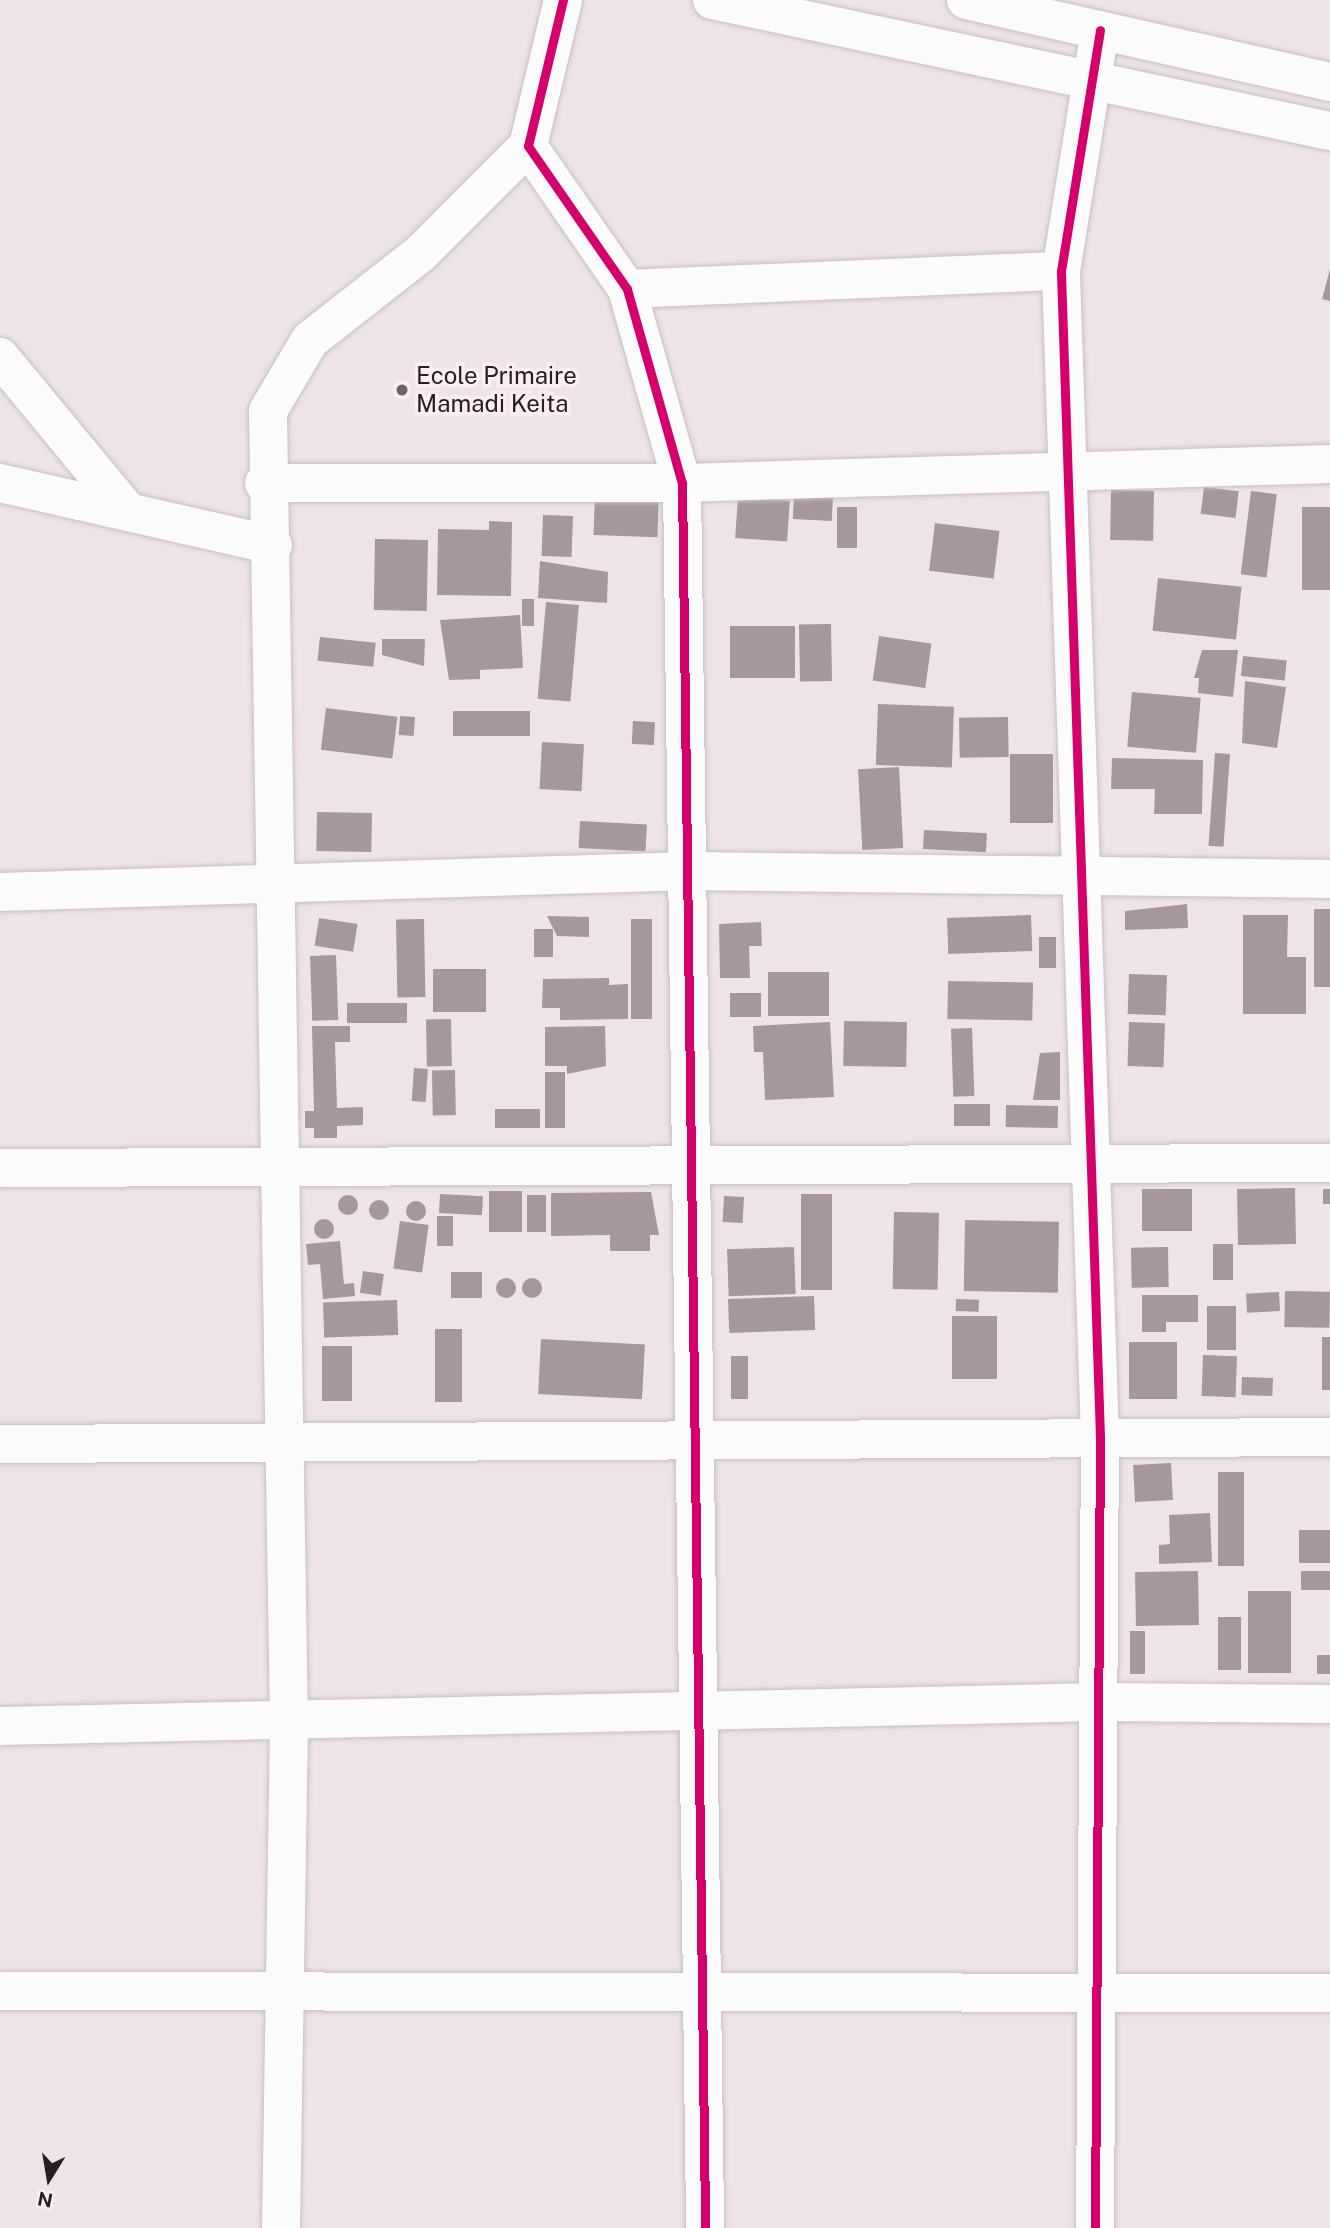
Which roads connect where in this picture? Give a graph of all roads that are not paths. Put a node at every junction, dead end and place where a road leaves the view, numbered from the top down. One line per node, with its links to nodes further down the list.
1 (563, 0): 8 (street)
2 (712, 0): 6 (street)
3 (965, 0): 4 (street)
4 (1100, 30): 5 (street); 6 (street)
5 (1330, 82)
6 (1089, 84): 7 (street); 9 (street)
7 (1330, 131)
8 (528, 146): 10 (street); 14 (street)
9 (1061, 271): 10 (street); 13 (street)
10 (627, 289): 15 (street)
11 (0, 357): 17 (street)
12 (1330, 464): 13 (street)
13 (1072, 473): 15 (street); 20 (street)
14 (264, 483): 15 (street); 18 (street)
15 (682, 483): 19 (street)
16 (0, 484): 17 (street)
17 (128, 512): 18 (street)
18 (274, 545): 22 (street)
19 (692, 871): 20 (street); 22 (street); 27 (street)
20 (1083, 873): 21 (street); 26 (street)
21 (1330, 879)
22 (277, 880): 23 (street); 24 (street)
23 (0, 892)
24 (278, 1163): 27 (street); 28 (street); 33 (street)
25 (1330, 1163): 26 (street)
26 (1091, 1165): 27 (street); 29 (street)
27 (692, 1166): 31 (street)
28 (0, 1168)
29 (1100, 1437): 30 (street); 31 (street); 34 (street)
30 (1330, 1437)
31 (698, 1443): 33 (street); 36 (street)
32 (0, 1444): 33 (street)
33 (281, 1446): 37 (street)
34 (1100, 1702): 35 (street); 36 (street); 40 (street)
35 (1330, 1704)
36 (699, 1711): 37 (street); 39 (street)
37 (289, 1723): 38 (street); 42 (street)
38 (0, 1726)
39 (704, 1988): 40 (street); 42 (street); 45 (street)
40 (1096, 1989): 43 (street); 46 (street)
41 (0, 1991): 42 (street)
42 (283, 1992): 44 (street)
43 (1330, 1993)
44 (281, 2228)
45 (705, 2228)
46 (1095, 2228)

